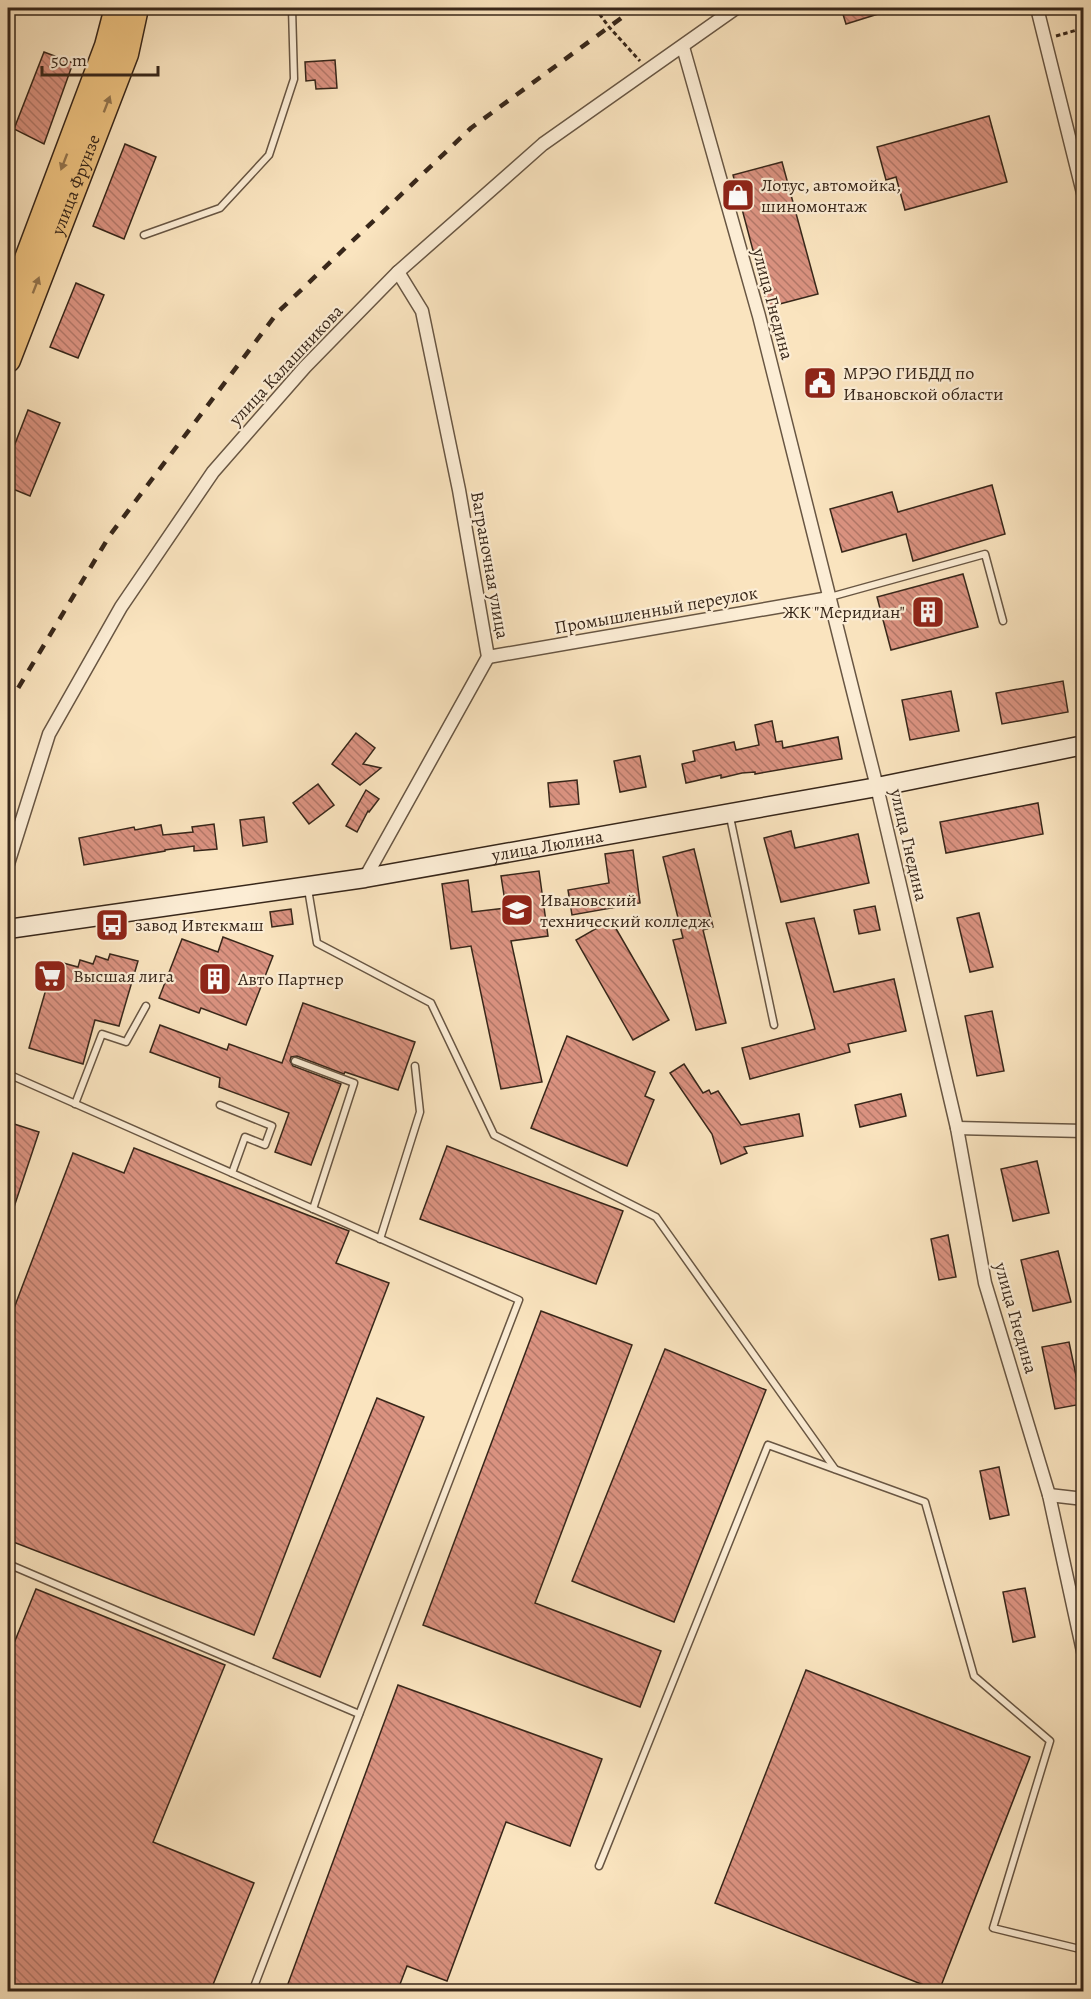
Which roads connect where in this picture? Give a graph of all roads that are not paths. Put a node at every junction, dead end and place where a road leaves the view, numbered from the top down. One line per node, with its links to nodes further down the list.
1 (117, 8): 10 (highway, улица Фрунзе, one-way to 10)
2 (136, 8): 11 (highway, улица Фрунзе, one-way to 2)
3 (291, 8): 8 (lane)
4 (736, 8): 6 (street, улица Калашникова)
5 (1037, 8): 7 (street)
6 (683, 47): 9 (street, улица Калашникова); 12 (street, улица Гнедина)
7 (1083, 196)
8 (144, 235)
9 (398, 272): 14 (street, Ваграночная улица); 18 (street, улица Калашникова)
10 (10, 296)
11 (8, 360)
12 (829, 598): 13 (lane); 14 (street, Промышленный переулок); 16 (street, улица Гнедина)
13 (1003, 621)
14 (489, 657): 19 (street, Ваграночная улица)
15 (1083, 745): 16 (main road, улица Люлина)
16 (877, 787): 17 (main road, улица Люлина); 29 (street, улица Гнедина)
17 (729, 813): 19 (main road, улица Люлина); 23 (lane)
18 (8, 864)
19 (365, 878): 20 (main road, улица Люлина)
20 (307, 886): 21 (main road, улица Люлина); 34 (lane)
21 (8, 929)
22 (146, 1006): 27 (lane)
23 (774, 1025)
24 (295, 1061): 32 (lane)
25 (415, 1066): 33 (lane)
26 (8, 1074): 27 (lane)
27 (75, 1104): 31 (lane)
28 (220, 1105): 31 (lane)
29 (957, 1128): 30 (street); 35 (street, улица Гнедина)
30 (1083, 1131)
31 (232, 1173): 32 (lane)
32 (313, 1209): 33 (lane)
33 (380, 1239): 39 (lane)
34 (835, 1469): 40 (lane); 41 (lane)
35 (1048, 1495): 36 (street); 38 (street, улица Гнедина)
36 (1083, 1499)
37 (8, 1564): 39 (lane)
38 (1083, 1656)
39 (359, 1714): 42 (lane)
40 (599, 1866)
41 (1083, 1950)
42 (252, 1992)

